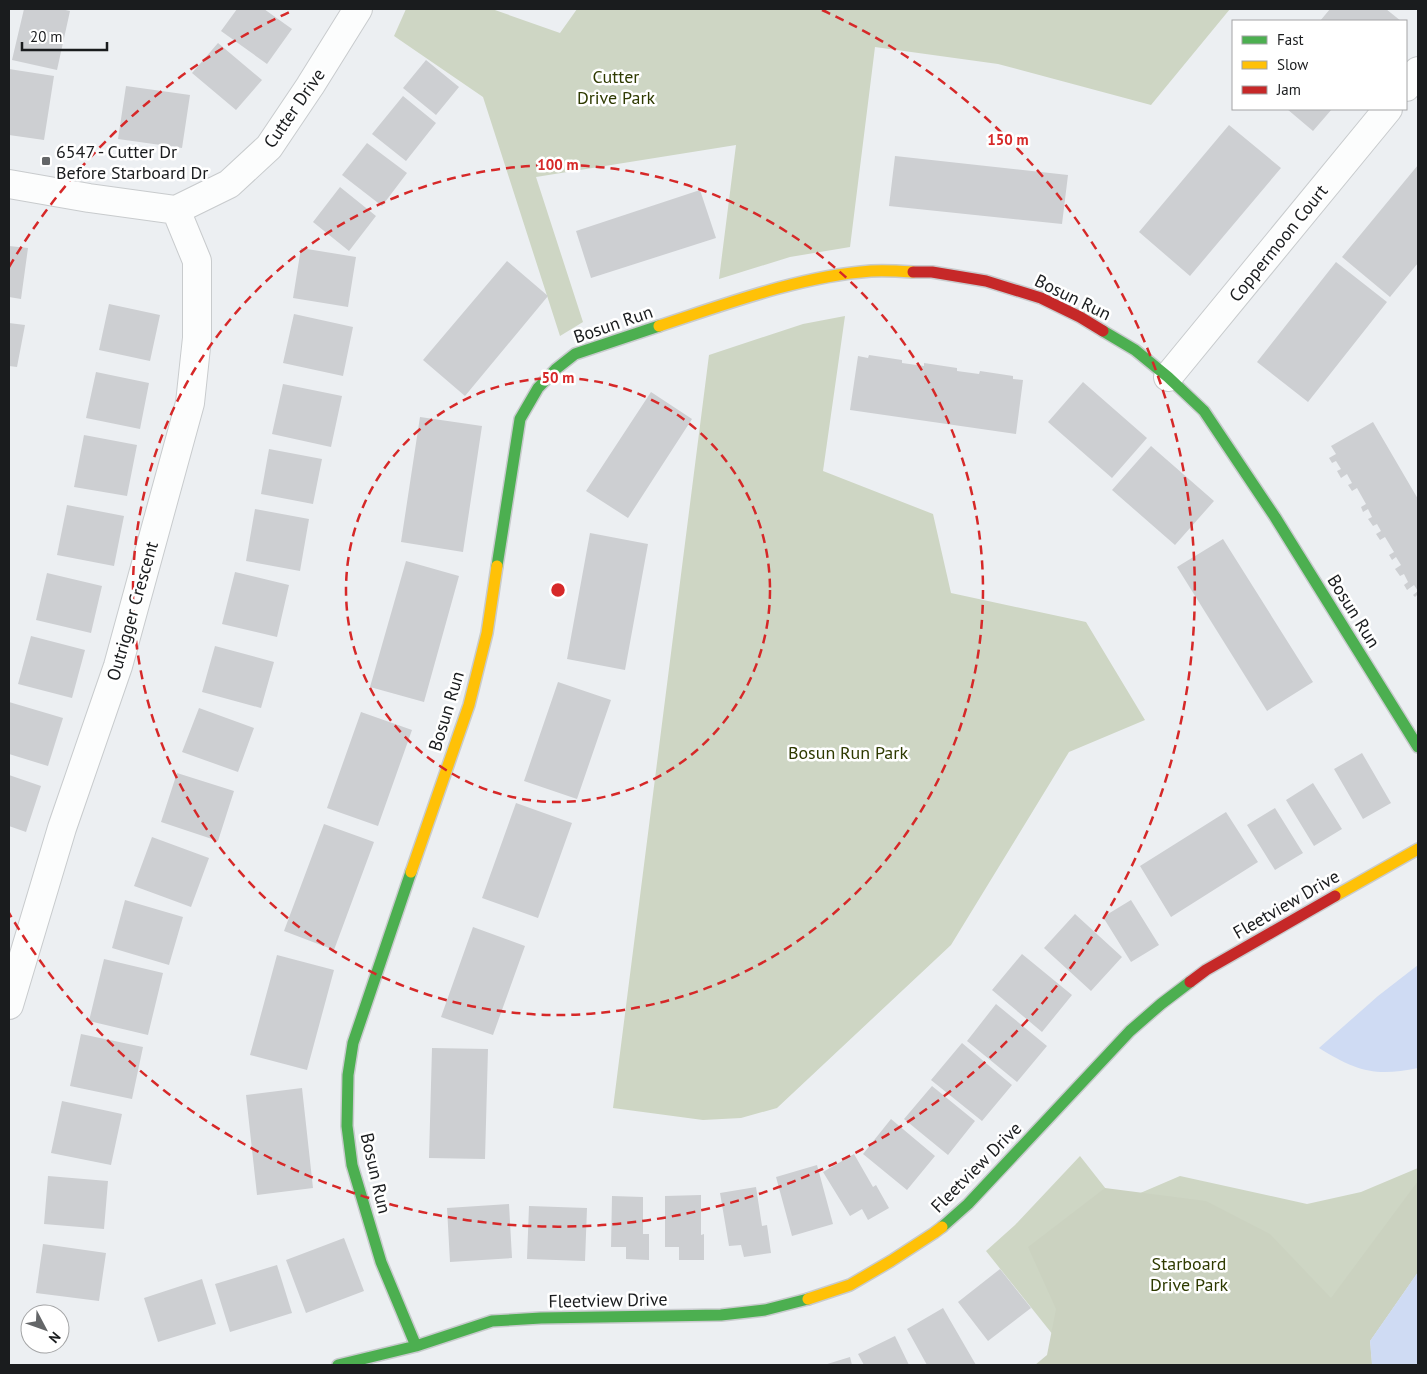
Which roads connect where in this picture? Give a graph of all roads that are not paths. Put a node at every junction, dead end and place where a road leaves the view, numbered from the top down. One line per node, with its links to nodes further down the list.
1 (358, 9): 6 (street, Cutter Drive)
2 (1418, 72): 3 (street)
3 (1407, 86)
4 (1387, 110): 7 (street, Coppermoon Court)
5 (9, 184): 6 (street)
6 (176, 210): 10 (street, Outrigger Crescent)
7 (1168, 377): 8 (street, Bosun Run); 11 (street, Bosun Run)
8 (1418, 747)
9 (1418, 849): 11 (street, Fleetview Drive)
10 (9, 1005)
11 (416, 1346): 12 (street, Fleetview Drive)
12 (338, 1365)

